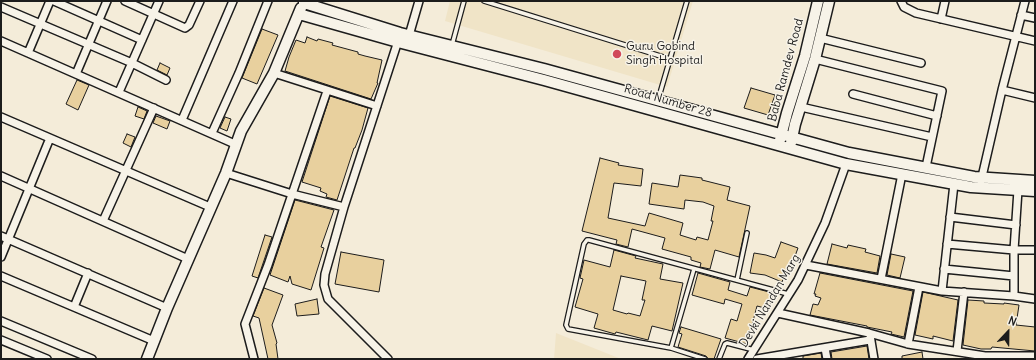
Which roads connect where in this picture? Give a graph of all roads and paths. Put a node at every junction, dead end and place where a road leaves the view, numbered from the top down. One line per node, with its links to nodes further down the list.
1 (50, 1): 26 (street)
2 (54, 1): 25 (street)
3 (106, 1): 25 (street)
4 (125, 1): 20 (street)
5 (160, 1): 20 (street)
6 (200, 1): 20 (street)
7 (233, 1): 54 (street)
8 (268, 1): 55 (street)
9 (419, 1): 29 (street)
10 (464, 1): 34 (lane)
11 (484, 1): 36 (lane)
12 (687, 1): 36 (lane)
13 (818, 1): 56 (street, Baba Ramdev Road)
14 (829, 1): 28 (street)
15 (901, 1): 24 (street)
16 (946, 1): 24 (street)
17 (1025, 1): 22 (street)
18 (304, 2): 21 (street); 29 (street, Road Number 28)
19 (1, 7): 26 (street)
20 (154, 14): 30 (street)
21 (299, 14): 29 (street, Road Number 28); 40 (street)
22 (1021, 15): 23 (street); 27 (street)
23 (1035, 18)
24 (941, 19): 27 (street)
25 (99, 21): 30 (street); 33 (street)
26 (40, 25): 33 (street); 35 (street)
27 (1015, 36): 32 (street); 43 (street)
28 (820, 38): 37 (street); 39 (street)
29 (403, 39): 34 (street, Road Number 28); 49 (street)
30 (142, 40): 38 (street)
31 (1, 41): 35 (street)
32 (1035, 41)
33 (88, 45): 38 (street); 41 (street)
34 (450, 51): 48 (street, Road Number 28); 61 (street, Road Number 28)
35 (28, 53): 41 (street)
36 (670, 59): 48 (lane)
37 (815, 59): 50 (street); 52 (street)
38 (132, 63): 42 (street); 45 (street)
39 (921, 63)
40 (274, 73): 44 (street); 60 (street)
41 (76, 74): 45 (street)
42 (166, 80)
43 (1002, 90): 47 (street); 70 (street)
44 (326, 91): 49 (street); 75 (street)
45 (119, 92): 51 (street)
46 (853, 94): 52 (street)
47 (1035, 98)
48 (658, 100): 56 (street, Road Number 28)
49 (377, 106): 77 (street)
50 (801, 107): 57 (street); 59 (street)
51 (154, 108): 54 (street); 65 (street)
52 (937, 116): 57 (street)
53 (1, 117): 58 (street)
54 (182, 120): 55 (street)
55 (212, 133): 60 (street)
56 (781, 135): 59 (street, Road Number 28); 61 (street, Baba Ramdev Road)
57 (932, 137): 64 (street)
58 (50, 138): 65 (street); 72 (street)
59 (792, 138): 62 (street); 64 (street, Road Number 28)
60 (237, 145): 66 (street)
61 (780, 146): 62 (street, Road Number 28)
62 (790, 149): 63 (street, Road Number 28)
63 (846, 164): 67 (street, Road Number 28); 89 (street, Devki Nandan Marg)
64 (926, 168): 70 (street, Road Number 28)
65 (126, 171): 76 (street); 79 (street)
66 (226, 173): 75 (street); 76 (street)
67 (902, 174): 71 (street, Road Number 28); 95 (street)
68 (1, 176): 72 (street)
69 (1035, 181): 70 (street, Road Number 28)
70 (981, 182): 71 (street, Road Number 28); 73 (street, Road Number 28)
71 (954, 184): 78 (street)
72 (29, 188): 79 (street); 83 (street)
73 (1018, 190): 74 (street, Road Number 28); 80 (street)
74 (1035, 191)
75 (292, 194): 77 (street); 120 (street)
76 (210, 207): 88 (street)
77 (344, 207): 121 (street)
78 (950, 217): 80 (street); 84 (street)
79 (103, 222): 88 (street)
80 (1016, 225): 85 (street)
81 (747, 233): 96 (lane)
82 (1, 236): 83 (street)
83 (8, 239): 87 (street); 92 (street)
84 (947, 244): 85 (street); 91 (street)
85 (1014, 250): 86 (street); 94 (street)
86 (1035, 250)
87 (1, 256)
88 (188, 259): 104 (street)
89 (806, 265): 95 (street); 100 (street, Devki Nandan Marg)
90 (694, 269): 96 (lane); 111 (lane); 111 (lane)
91 (944, 269): 94 (street); 98 (street)
92 (88, 273): 103 (street); 104 (street)
93 (1, 276): 103 (street)
94 (1014, 276): 101 (street)
95 (881, 279): 97 (street)
96 (737, 280): 100 (lane)
97 (919, 286): 98 (street); 110 (street)
98 (942, 291): 99 (street)
99 (964, 292): 101 (street); 114 (street)
100 (790, 294): 105 (street, Devki Nandan Marg)
101 (1014, 296): 102 (street)
102 (1035, 299)
103 (74, 307): 109 (street)
104 (167, 308): 109 (street)
105 (778, 314): 107 (street); 113 (street, Devki Nandan Marg)
106 (1, 321): 118 (street)
107 (870, 336): 110 (street); 112 (street); 127 (street)
108 (1, 340): 117 (street)
109 (154, 341): 119 (street)
110 (908, 344): 114 (street)
111 (671, 348): 122 (lane)
112 (825, 348): 125 (street); 126 (street)
113 (754, 350): 123 (lane); 124 (street, Devki Nandan Marg)
114 (956, 352): 116 (street)
115 (1035, 356): 116 (street)
116 (985, 358)
117 (47, 359)
118 (92, 359)
119 (147, 359)
120 (254, 359)
121 (388, 359)
122 (705, 359)
123 (719, 359)
124 (748, 359)
125 (757, 359)
126 (827, 359)
127 (874, 359)

